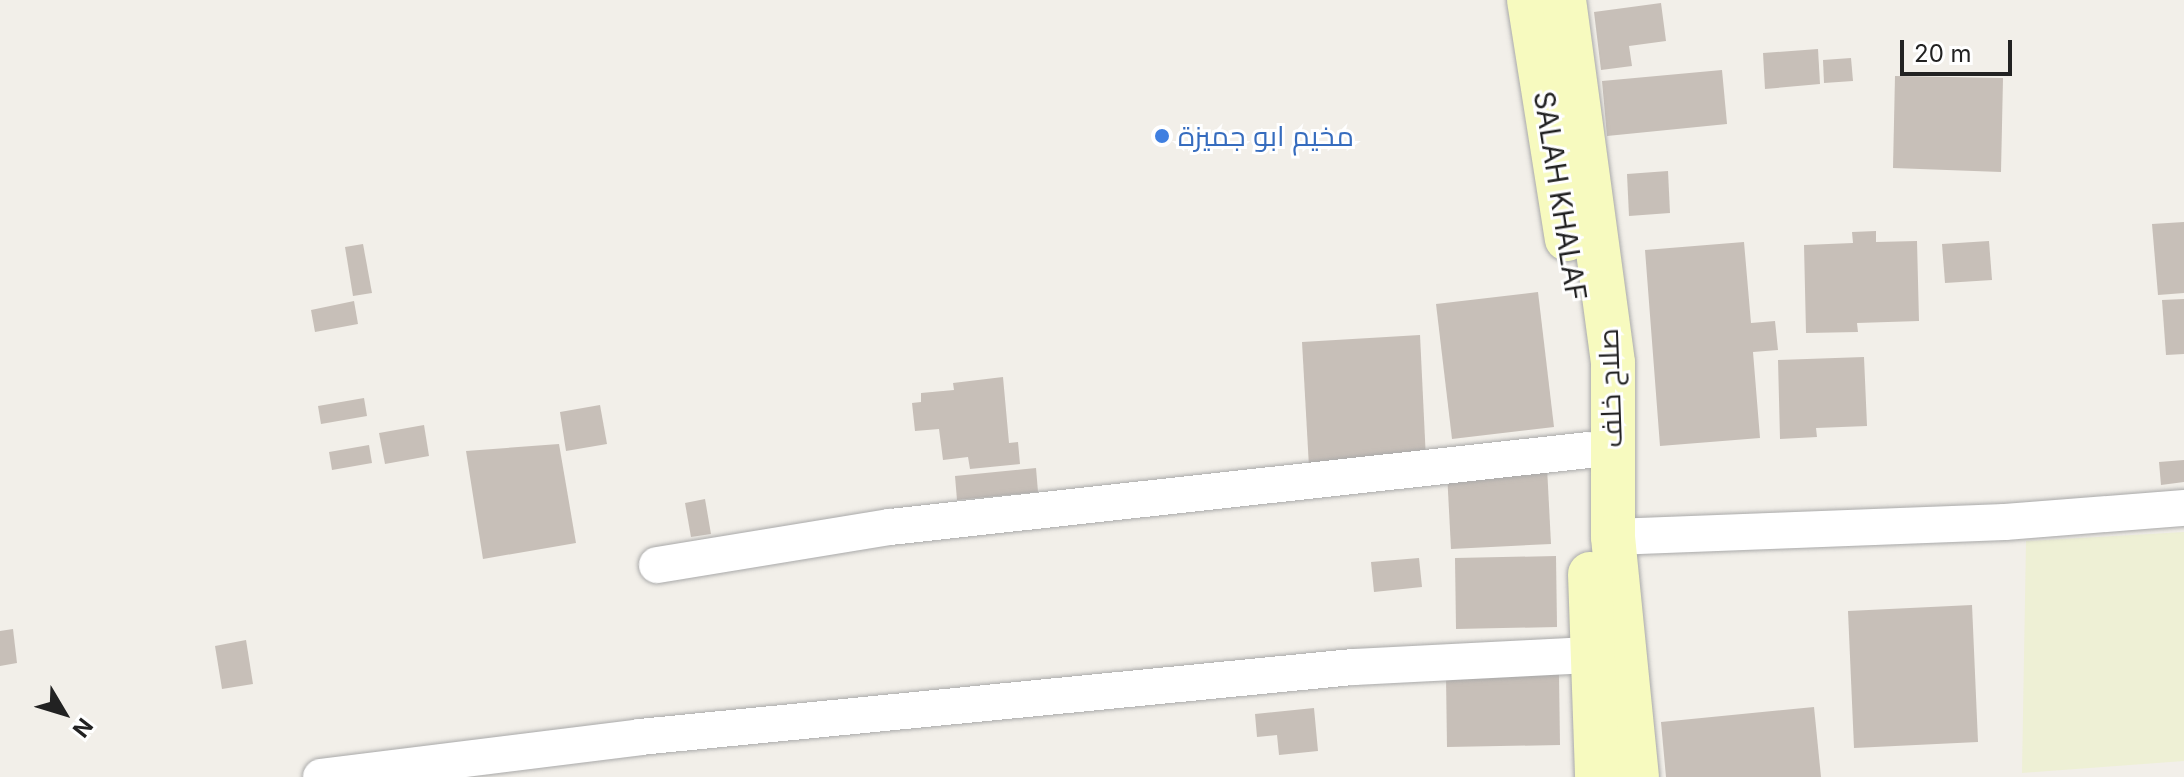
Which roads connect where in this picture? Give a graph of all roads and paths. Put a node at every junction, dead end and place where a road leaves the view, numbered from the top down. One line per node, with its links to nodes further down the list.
1 (1529, 0): 3 (main road, SALAH KHALAF)
2 (1564, 0): 5 (main road, صلاح خلف)
3 (1589, 450): 6 (street); 7 (main road, SALAH KHALAF)
4 (2184, 508): 5 (street)
5 (1613, 537): 10 (main road, صلاح خلف)
6 (657, 565)
7 (1591, 655): 8 (street); 9 (main road, SALAH KHALAF)
8 (321, 777)
9 (1597, 777)
10 (1637, 777)

